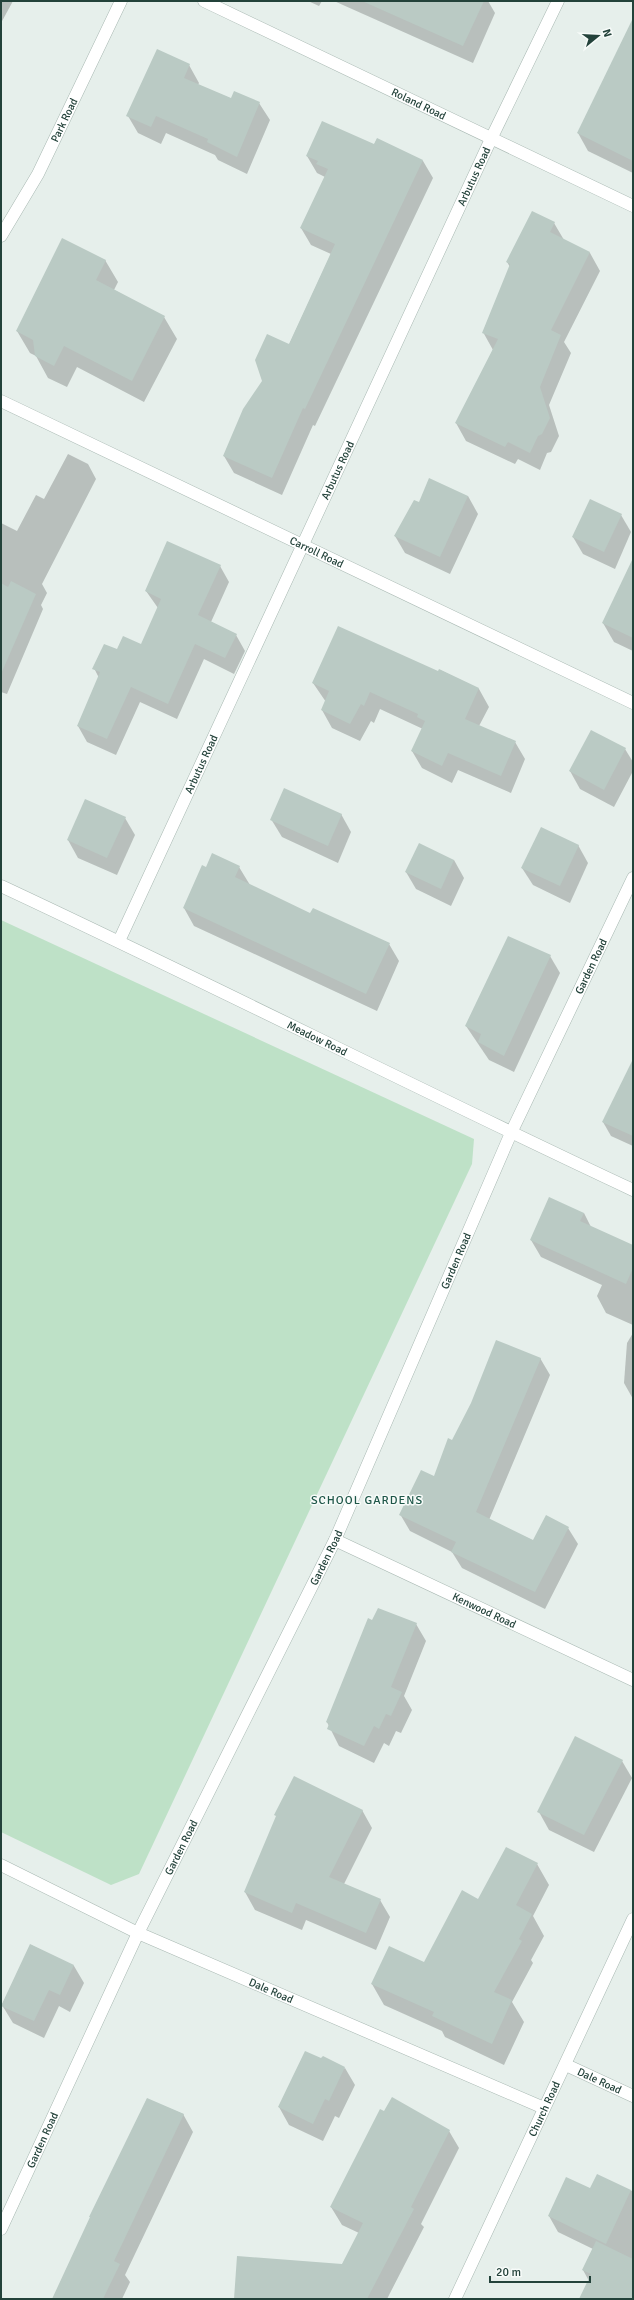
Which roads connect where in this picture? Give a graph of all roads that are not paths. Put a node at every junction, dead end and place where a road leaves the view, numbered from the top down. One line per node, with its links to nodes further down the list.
1 (121, 1): 6 (street, Park Road)
2 (204, 1): 4 (street, Roland Road)
3 (558, 1): 4 (street, Arbutus Road)
4 (491, 139): 5 (street, Roland Road); 8 (street, Arbutus Road)
5 (633, 206)
6 (1, 236)
7 (1, 401): 8 (street, Carroll Road)
8 (303, 545): 9 (street, Carroll Road); 12 (street, Arbutus Road)
9 (633, 702)
10 (633, 878): 13 (street, Garden Road)
11 (1, 886): 12 (street, Meadow Road)
12 (118, 941): 13 (street, Meadow Road)
13 (510, 1133): 14 (street, Meadow Road); 15 (street, Garden Road)
14 (633, 1190)
15 (335, 1540): 16 (street, Kenwood Road); 19 (street, Garden Road)
16 (633, 1680)
17 (1, 1865): 19 (street, Dale Road)
18 (633, 1919): 20 (street, Church Road)
19 (138, 1933): 22 (street, Dale Road); 23 (street, Garden Road)
20 (566, 2065): 21 (street, Dale Road); 22 (street, Church Road)
21 (633, 2096)
22 (544, 2108): 24 (street, Church Road)
23 (1, 2229)
24 (455, 2299)

